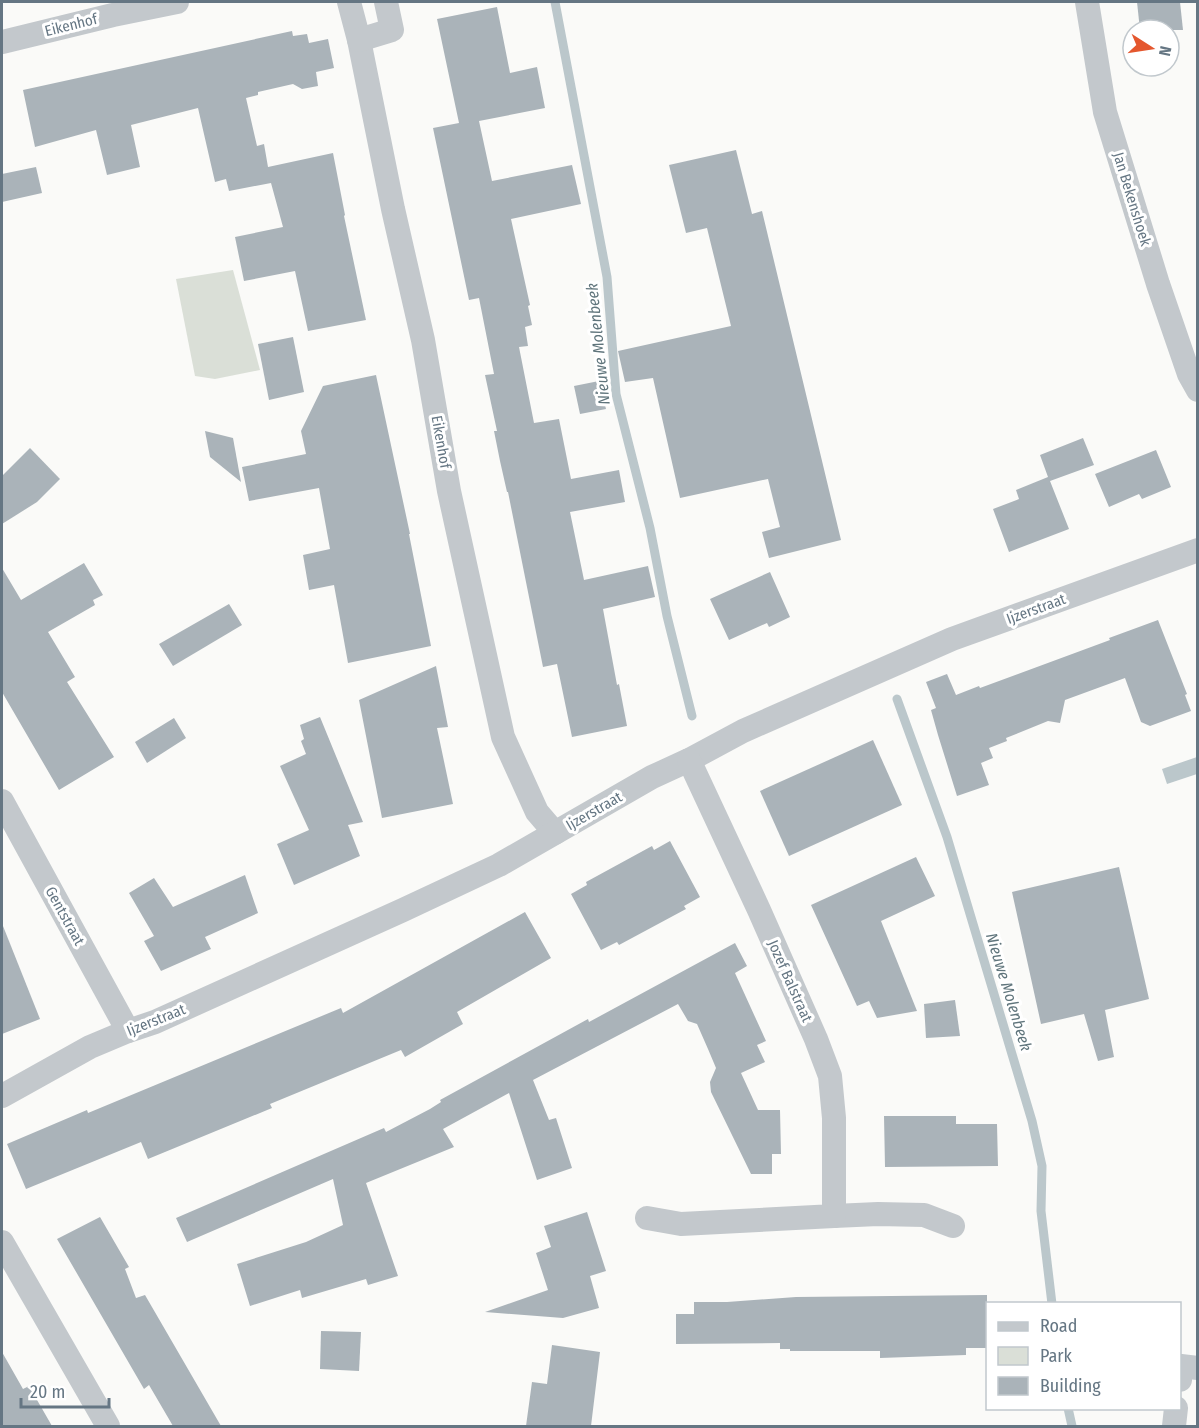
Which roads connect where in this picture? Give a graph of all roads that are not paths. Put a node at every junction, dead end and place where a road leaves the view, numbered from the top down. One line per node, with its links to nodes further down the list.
1 (177, 2): 6 (street, Eikenhof)
2 (349, 2): 5 (street, Eikenhof)
3 (386, 2): 5 (street)
4 (1087, 2): 7 (street, Jan Bekenshoek)
5 (358, 40): 11 (street, Eikenhof)
6 (2, 42)
7 (1197, 390)
8 (1197, 550): 9 (street, Ijzerstraat)
9 (689, 760): 11 (street, Ijzerstraat); 14 (street, Jozef Balstraat)
10 (2, 801): 12 (street, Gentstraat)
11 (555, 833): 12 (street, Ijzerstraat)
12 (128, 1031): 13 (street, Ijzerstraat)
13 (2, 1096)
14 (834, 1216): 15 (street); 16 (street)
15 (647, 1218)
16 (952, 1226)
17 (2, 1242): 21 (street)
18 (1181, 1366): 19 (street)
19 (1197, 1368)
20 (1176, 1410): 22 (street)
21 (108, 1426)
22 (1174, 1426)

